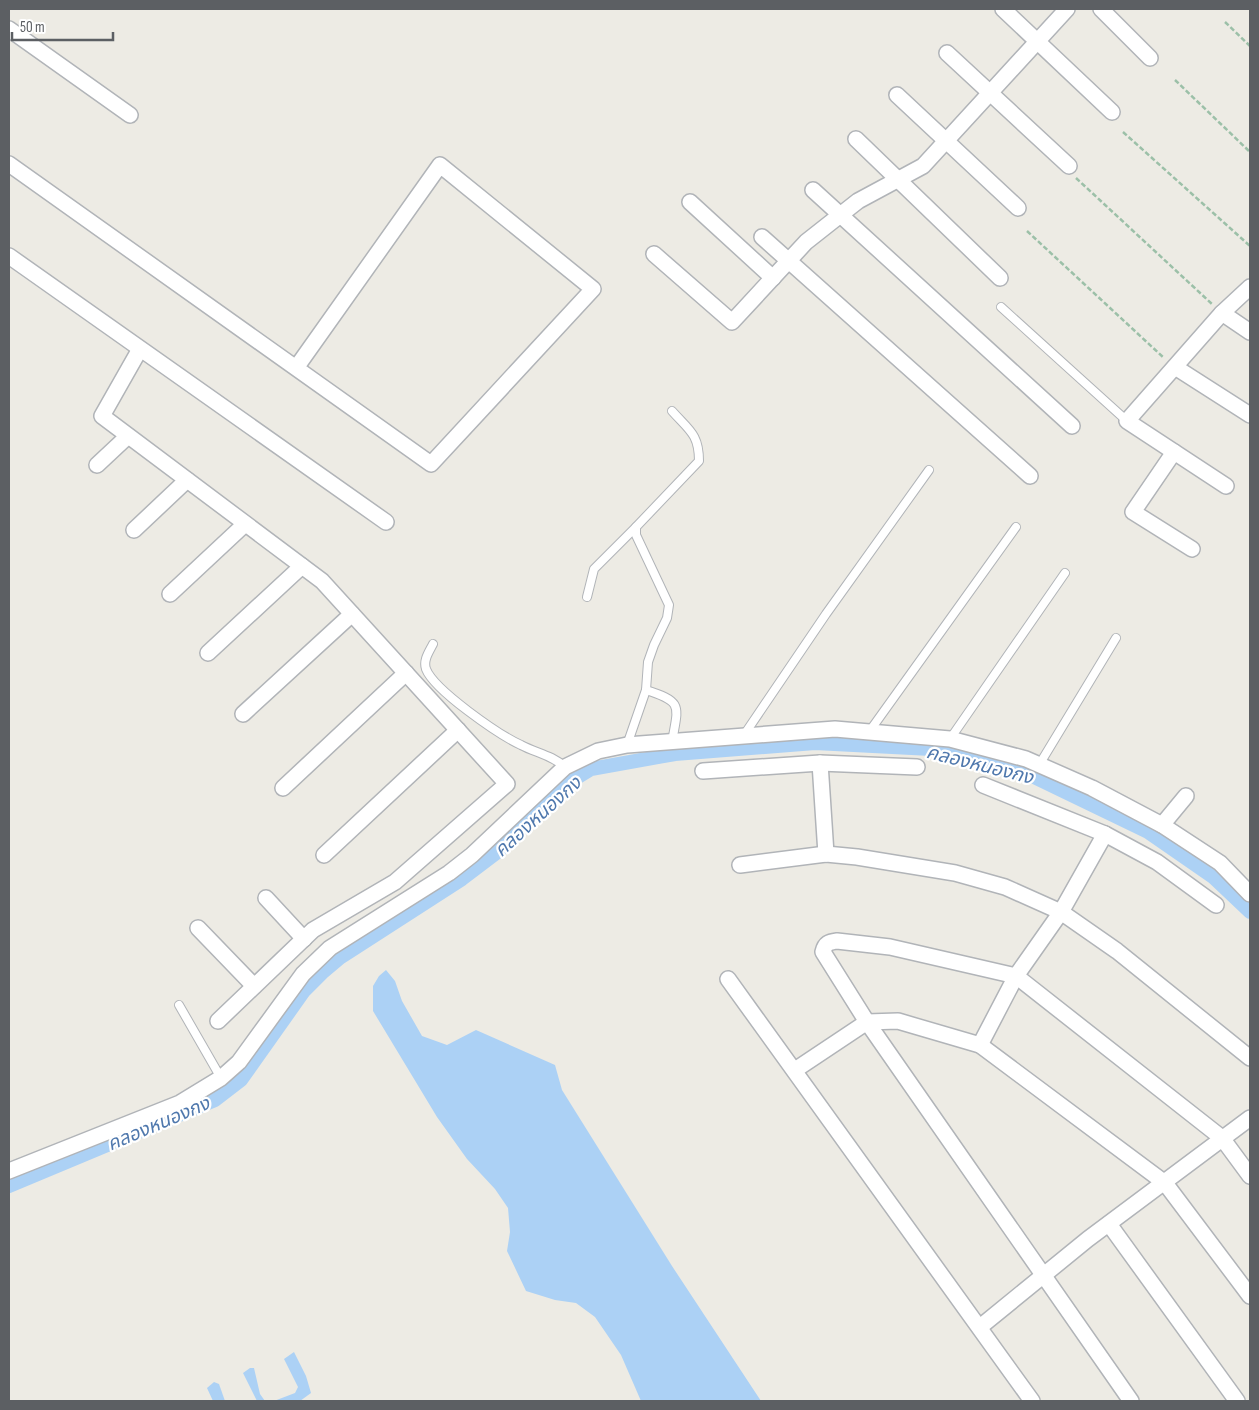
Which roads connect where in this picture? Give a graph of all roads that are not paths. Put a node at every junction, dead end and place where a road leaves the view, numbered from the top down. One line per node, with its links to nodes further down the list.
1 (1003, 9): 5 (street)
2 (1067, 9): 5 (street)
3 (1100, 9): 7 (street)
4 (9, 29): 11 (street)
5 (1038, 41): 8 (street); 10 (street)
6 (948, 53): 8 (street)
7 (1150, 58)
8 (990, 93): 13 (street); 15 (street)
9 (897, 95): 13 (street)
10 (1112, 112)
11 (130, 116)
12 (856, 139): 16 (street)
13 (946, 141): 16 (street); 19 (street)
14 (9, 164): 33 (street)
15 (1072, 172)
16 (898, 180): 20 (street); 26 (street)
17 (813, 190): 20 (street)
18 (690, 202): 25 (street)
19 (1018, 208)
20 (840, 214): 24 (street); 37 (street)
21 (762, 237): 24 (street)
22 (654, 254): 25 (street)
23 (9, 256): 31 (street)
24 (788, 260): 25 (street); 42 (street)
25 (773, 278)
26 (1000, 278)
27 (1250, 286): 29 (street)
28 (1001, 308): 36 (lane)
29 (1222, 313): 30 (street); 32 (street)
30 (1250, 332)
31 (140, 349): 38 (street); 45 (street)
32 (1175, 367): 35 (street); 36 (street)
33 (296, 368): 33 (street)
34 (672, 411): 47 (lane)
35 (1250, 414)
36 (1127, 421): 39 (street)
37 (1072, 426)
38 (128, 436): 40 (street); 43 (street)
39 (1174, 452): 44 (street); 50 (street)
40 (97, 465)
41 (929, 470): 64 (lane)
42 (1030, 476)
43 (187, 480): 46 (street); 49 (street)
44 (1226, 486)
45 (386, 522)
46 (245, 524): 51 (street); 53 (street)
47 (636, 527): 54 (lane); 60 (lane)
48 (1016, 527): 63 (lane)
49 (134, 530)
50 (1192, 549)
51 (302, 566): 55 (street); 58 (street)
52 (1066, 573): 65 (lane)
53 (170, 594)
54 (587, 597)
55 (352, 614): 59 (street); 61 (street)
56 (1116, 638): 69 (lane)
57 (433, 644): 70 (lane)
58 (208, 653)
59 (406, 673): 62 (street); 74 (street)
60 (646, 690): 66 (lane); 67 (lane)
61 (243, 714)
62 (458, 730): 79 (street); 86 (street)
63 (869, 732): 64 (street); 65 (street)
64 (744, 735): 66 (street)
65 (950, 739): 69 (street)
66 (672, 742): 67 (street)
67 (626, 745): 70 (street)
68 (820, 764): 71 (street); 72 (street); 78 (street)
69 (1039, 765): 76 (street)
70 (565, 767): 96 (street)
71 (917, 767)
72 (703, 771)
73 (984, 784): 77 (street)
74 (284, 788)
75 (1186, 796): 76 (street)
76 (1162, 825): 81 (street)
77 (1105, 834): 83 (street); 84 (street)
78 (826, 854): 80 (street); 84 (street)
79 (324, 855)
80 (740, 865)
81 (1250, 894)
82 (266, 898): 86 (street)
83 (1216, 905)
84 (1061, 912): 87 (street); 94 (street)
85 (198, 928): 89 (street)
86 (304, 939): 89 (street)
87 (1016, 976): 92 (street); 93 (street); 98 (street)
88 (728, 978): 95 (street)
89 (254, 986): 91 (street)
90 (179, 1005): 96 (lane)
91 (218, 1020)
92 (867, 1022): 93 (street); 95 (street); 103 (street)
93 (980, 1045): 101 (street)
94 (1250, 1058)
95 (795, 1070): 105 (street)
96 (222, 1078): 99 (street)
97 (1250, 1118): 98 (street)
98 (1222, 1138): 100 (street); 101 (street)
99 (9, 1171)
100 (1250, 1176)
101 (1165, 1183): 102 (street); 104 (street)
102 (1109, 1224): 103 (street); 108 (street)
103 (1043, 1276): 105 (street); 107 (street)
104 (1250, 1296)
105 (980, 1327): 106 (street)
106 (1032, 1401)
107 (1131, 1401)
108 (1237, 1401)

